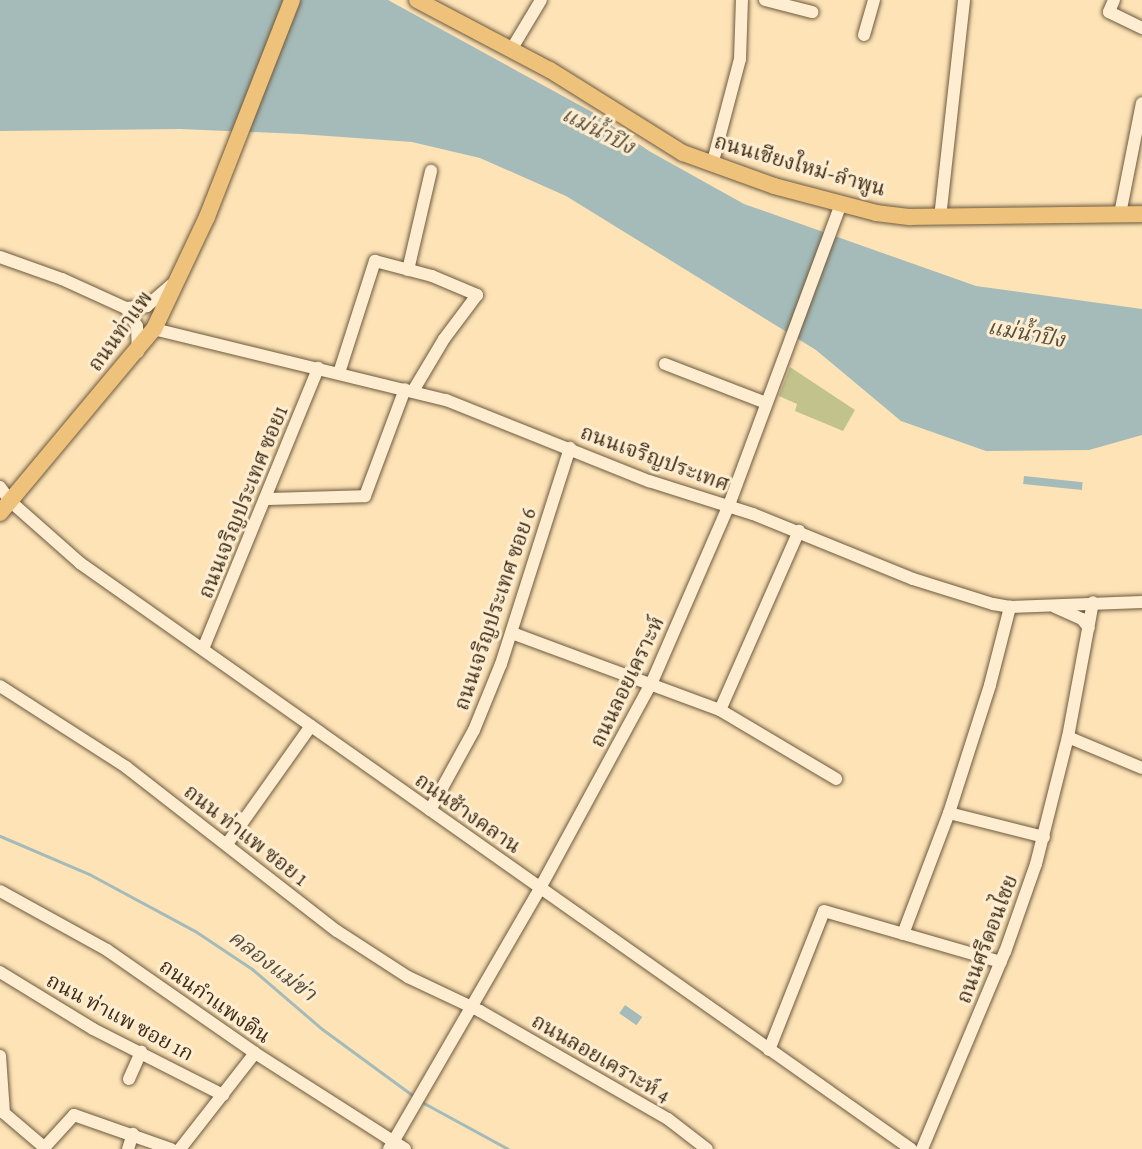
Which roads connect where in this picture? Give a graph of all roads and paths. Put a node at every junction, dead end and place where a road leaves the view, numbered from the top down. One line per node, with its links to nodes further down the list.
1 (292, 0): 22 (main road, ถนนท่าแพ)
2 (417, 0): 12 (main road, ถนนเชียงใหม่-ลำพูน)
3 (541, 0): 12 (street)
4 (742, 0): 14 (street)
5 (765, 0): 9 (street)
6 (874, 0): 11 (street)
7 (963, 0): 19 (street)
8 (1114, 0): 10 (street)
9 (812, 12)
10 (1142, 28)
11 (864, 35)
12 (511, 50): 14 (main road, ถนนเชียงใหม่-ลำพูน)
13 (1142, 103): 17 (street)
14 (712, 165): 16 (main road, ถนนเชียงใหม่-ลำพูน)
15 (431, 171): 21 (street)
16 (839, 210): 19 (main road, ถนนเชียงใหม่-ลำพูน); 30 (street, ถนนลอยเคราะห์)
17 (1120, 214): 18 (main road, ถนนเชียงใหม่-ลำพูน); 19 (main road, ถนนเชียงใหม่-ลำพูน)
18 (1142, 214)
19 (940, 219)
20 (0, 257): 23 (street)
21 (408, 270): 28 (street); 29 (street)
22 (180, 275): 23 (street); 24 (main road, ถนนท่าแพ)
23 (126, 308): 25 (street)
24 (154, 329): 25 (main road, ถนนท่าแพ); 27 (street, ถนนเจริญประเทศ)
25 (138, 352): 33 (main road, ถนนท่าแพ)
26 (665, 364): 30 (street)
27 (318, 368): 28 (street, ถนนเจริญประเทศ); 32 (street, ถนนเจริญประเทศ ซอย1)
28 (339, 373): 29 (street, ถนนเจริญประเทศ)
29 (409, 390): 31 (street, ถนนเจริญประเทศ); 32 (street)
30 (766, 403): 34 (street, ถนนลอยเคราะห์)
31 (570, 448): 34 (street, ถนนเจริญประเทศ); 41 (street, ถนนเจริญประเทศ ซอย 6)
32 (266, 499): 42 (street, ถนนเจริญประเทศ ซอย1)
33 (3, 500): 42 (street, ถนนช้างคลาน)
34 (729, 505): 35 (street, ถนนเจริญประเทศ); 43 (street, ถนนลอยเคราะห์)
35 (799, 531): 39 (street, ถนนเจริญประเทศ); 45 (street)
36 (1093, 602): 37 (street, ถนนเจริญประเทศ); 38 (street, ถนนเจริญประเทศ); 40 (street, ถนนศรีดอนไชย)
37 (1142, 602)
38 (1050, 605): 39 (street, ถนนเจริญประเทศ); 40 (street)
39 (1010, 607): 51 (street)
40 (1089, 628): 47 (street, ถนนศรีดอนไชย)
41 (512, 633): 43 (street); 50 (street, ถนนเจริญประเทศ ซอย 6)
42 (203, 649): 46 (street, ถนนช้างคลาน)
43 (652, 682): 45 (street); 54 (street, ถนนลอยเคราะห์)
44 (0, 686): 53 (street, ถนน ท่าแพ ซอย 1)
45 (720, 710): 49 (street)
46 (311, 726): 50 (street, ถนนช้างคลาน); 53 (street)
47 (1068, 736): 48 (street); 52 (street, ถนนศรีดอนไชย)
48 (1142, 768)
49 (836, 779)
50 (430, 810): 54 (street, ถนนช้างคลาน)
51 (949, 813): 52 (street); 56 (street)
52 (1044, 837): 57 (street, ถนนศรีดอนไชย)
53 (226, 844): 59 (street, ถนน ท่าแพ ซอย 1)
54 (540, 888): 59 (street, ถนนลอยเคราะห์); 60 (street, ถนนช้างคลาน)
55 (0, 891): 62 (street, ถนนกำแพงดิน)
56 (903, 934): 57 (street); 60 (street)
57 (1000, 962): 75 (street, ถนนศรีดอนไชย)
58 (0, 972): 61 (street, ถนน ท่าแพ ซอย 1ก)
59 (472, 1006): 67 (street, ถนนลอยเคราะห์); 73 (street, ถนนลอยเคราะห์ 4)
60 (769, 1050): 74 (street, ถนนช้างคลาน)
61 (141, 1052): 64 (street); 65 (street, ถนน ท่าแพ ซอย 1ก)
62 (255, 1053): 65 (street); 67 (street, ถนนกำแพงดิน)
63 (0, 1056): 69 (street)
64 (129, 1079)
65 (223, 1095): 68 (street)
66 (133, 1134): 69 (street); 70 (street); 71 (street)
67 (391, 1146): 72 (street, ถนนกำแพงดิน)
68 (186, 1147)
69 (43, 1148)
70 (128, 1149)
71 (171, 1149)
72 (405, 1149)
73 (707, 1149)
74 (911, 1149)
75 (922, 1149)

